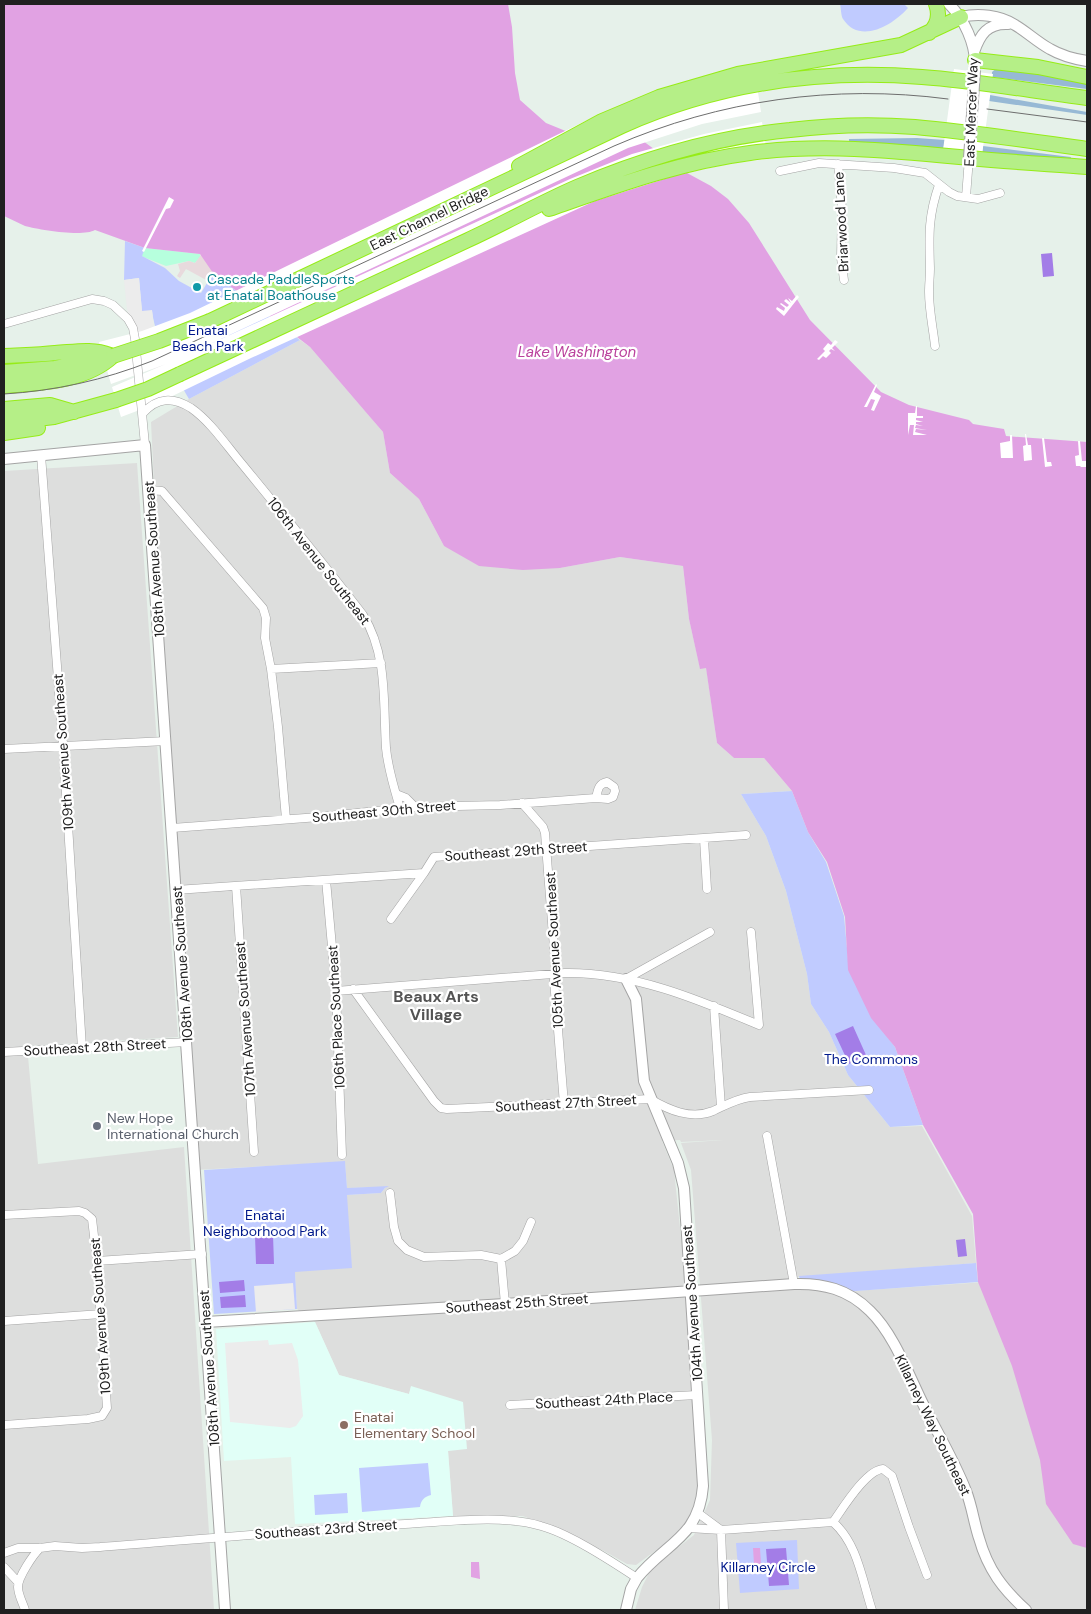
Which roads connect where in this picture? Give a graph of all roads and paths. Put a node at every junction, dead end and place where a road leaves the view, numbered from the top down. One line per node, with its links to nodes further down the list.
1 (936, 4): 5 (highway)
2 (949, 4): 3 (street, East Mercer Way)
3 (962, 17): 4 (street); 5 (highway); 6 (street, East Mercer Way)
4 (1014, 24): 6 (street); 7 (street)
5 (928, 33): 9 (highway)
6 (975, 61): 8 (highway); 12 (street, East Mercer Way, bridge)
7 (1087, 61)
8 (1087, 77)
9 (756, 78): 10 (highway); 24 (highway, East Channel Bridge, bridge)
10 (1087, 98)
11 (1087, 149): 19 (highway)
12 (969, 158): 14 (highway); 18 (street, East Mercer Way); 19 (highway)
13 (838, 164): 15 (street); 16 (street); 20 (street, Briarwood Lane)
14 (1087, 167)
15 (780, 171)
16 (939, 185): 18 (street); 22 (street)
17 (1000, 193): 18 (street)
18 (966, 197)
19 (485, 232): 28 (highway, bridge)
20 (844, 280)
21 (4, 324): 29 (street, 108th Avenue Southeast)
22 (935, 346)
23 (4, 356): 24 (highway)
24 (106, 358): 25 (highway); 26 (highway)
25 (4, 372)
26 (4, 386)
27 (4, 409): 28 (highway)
28 (74, 412): 30 (highway); 31 (highway)
29 (143, 412): 32 (street, 108th Avenue Southeast); 36 (street, 106th Avenue Southeast)
30 (4, 423)
31 (4, 434)
32 (145, 445): 33 (street); 35 (street, 108th Avenue Southeast)
33 (41, 455): 34 (street); 39 (street, 109th Avenue Southeast)
34 (4, 459)
35 (149, 490): 37 (street); 38 (street, 108th Avenue Southeast)
36 (381, 663): 37 (street); 41 (street, 106th Avenue Southeast)
37 (271, 669): 46 (street)
38 (166, 740): 39 (street); 47 (street, 108th Avenue Southeast)
39 (63, 745): 40 (street); 65 (street, 109th Avenue Southeast)
40 (4, 749)
41 (396, 794): 44 (street); 45 (street, 106th Avenue Southeast)
42 (596, 798): 43 (street, Southeast 30th Street)
43 (522, 804): 44 (street, Southeast 30th Street); 50 (street, 105th Avenue Southeast)
44 (415, 806): 45 (street, Southeast 30th Street)
45 (400, 808): 46 (street, Southeast 30th Street)
46 (286, 819): 47 (street, Southeast 30th Street)
47 (172, 828): 55 (street, 108th Avenue Southeast)
48 (746, 835): 49 (street, Southeast 29th Street)
49 (704, 839): 50 (street, Southeast 29th Street); 54 (street)
50 (548, 849): 51 (street, Southeast 29th Street); 59 (street, 105th Avenue Southeast)
51 (424, 873): 52 (street); 56 (street)
52 (326, 880): 53 (street); 62 (street, 106th Place Southeast)
53 (236, 886): 55 (street); 72 (street, 107th Avenue Southeast)
54 (707, 889)
55 (176, 890): 64 (street, 108th Avenue Southeast)
56 (391, 919)
57 (710, 932): 60 (street)
58 (752, 932): 63 (street)
59 (556, 974): 60 (street); 61 (street); 69 (street, 105th Avenue Southeast)
60 (626, 979): 63 (street); 68 (street, 104th Avenue Southeast)
61 (353, 989): 62 (street); 69 (street, Southeast 27th Street)
62 (336, 990): 73 (street, 106th Place Southeast)
63 (714, 1006): 70 (street)
64 (187, 1042): 65 (street, Southeast 28th Street); 77 (street, 108th Avenue Southeast)
65 (82, 1048): 66 (street, Southeast 28th Street)
66 (4, 1052)
67 (869, 1090): 70 (street, Southeast 27th Street)
68 (650, 1099): 69 (street, Southeast 27th Street); 70 (street, Southeast 27th Street); 82 (street, 104th Avenue Southeast)
69 (564, 1104)
70 (721, 1107)
71 (767, 1136): 80 (street)
72 (254, 1152)
73 (342, 1154)
74 (390, 1193): 78 (street)
75 (4, 1215): 79 (street, 109th Avenue Southeast)
76 (531, 1222): 78 (street)
77 (202, 1254): 79 (street); 86 (street, 108th Avenue Southeast)
78 (501, 1259): 83 (street)
79 (97, 1261): 84 (street, 109th Avenue Southeast)
80 (794, 1284): 81 (street, Southeast 25th Street); 82 (street, Southeast 25th Street)
81 (827, 1286): 106 (street, Killarney Way Southeast)
82 (690, 1291): 83 (street, Southeast 25th Street); 87 (street, 104th Avenue Southeast)
83 (505, 1304): 86 (street, Southeast 25th Street)
84 (101, 1314): 85 (street); 89 (street, 109th Avenue Southeast)
85 (4, 1320)
86 (206, 1322): 94 (street, 108th Avenue Southeast)
87 (697, 1394): 88 (street, Southeast 24th Place); 90 (street, 104th Avenue Southeast)
88 (510, 1405)
89 (4, 1425)
90 (698, 1513): 92 (street, 104th Avenue Southeast); 93 (street)
91 (833, 1522): 93 (street); 98 (street); 105 (street)
92 (689, 1528): 93 (street); 99 (street, 104th Avenue Southeast)
93 (720, 1530): 104 (street)
94 (221, 1537): 95 (street, Southeast 23rd Street); 99 (street, Southeast 23rd Street); 102 (street, 108th Avenue Southeast)
95 (40, 1548): 96 (street, Southeast 23rd Street); 100 (street)
96 (4, 1553)
97 (4, 1567): 100 (street)
98 (927, 1575)
99 (637, 1578): 103 (street, 104th Avenue Southeast)
100 (18, 1582): 101 (street)
101 (26, 1610)
102 (225, 1610)
103 (626, 1610)
104 (724, 1610)
105 (872, 1610)
106 (1026, 1610)

